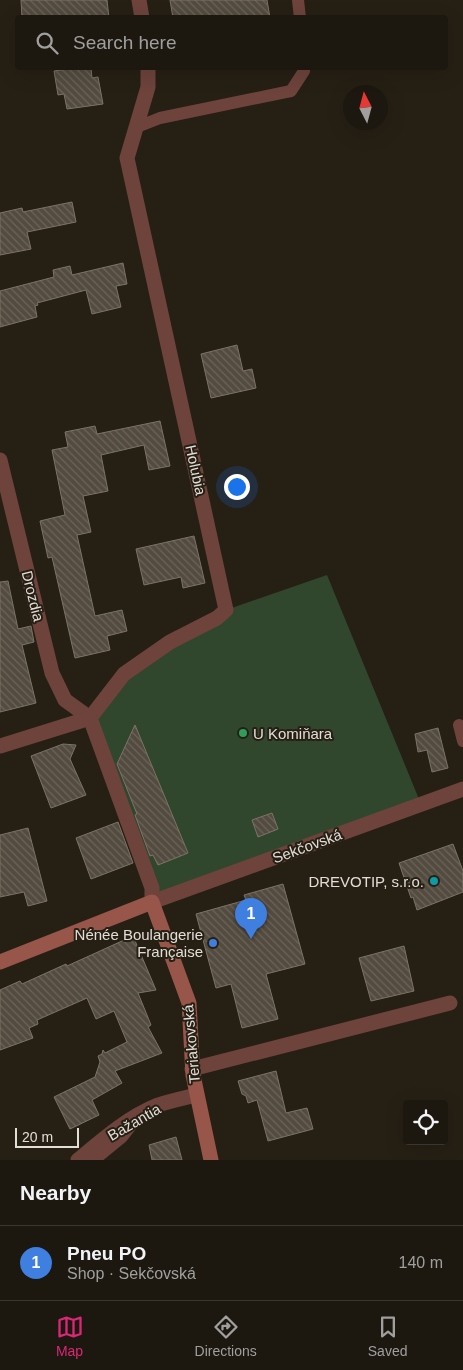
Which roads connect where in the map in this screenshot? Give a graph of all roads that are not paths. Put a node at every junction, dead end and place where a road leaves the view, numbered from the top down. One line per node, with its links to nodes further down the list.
1 (139, 0): 3 (street)
2 (298, 0): 4 (lane)
3 (142, 15)
4 (300, 15)
5 (148, 70): 7 (street)
6 (304, 70): 7 (lane)
7 (137, 127): 9 (street, Holubia)
8 (0, 460): 9 (street, Drozdia)
9 (90, 718): 12 (street); 14 (street)
10 (459, 725): 11 (lane)
11 (463, 741)
12 (0, 746)
13 (463, 789): 14 (street, Sekčovská)
14 (152, 902): 15 (street, Sekčovská); 17 (street, Teriakovská)
15 (0, 962)
16 (450, 1003): 17 (street)
17 (192, 1069): 18 (street, Teriakovská)
18 (196, 1094): 19 (street, Bažantia); 22 (street, Teriakovská)
19 (139, 1116): 20 (street, Bažantia); 21 (lane)
20 (78, 1160)
21 (94, 1160)
22 (211, 1160)

